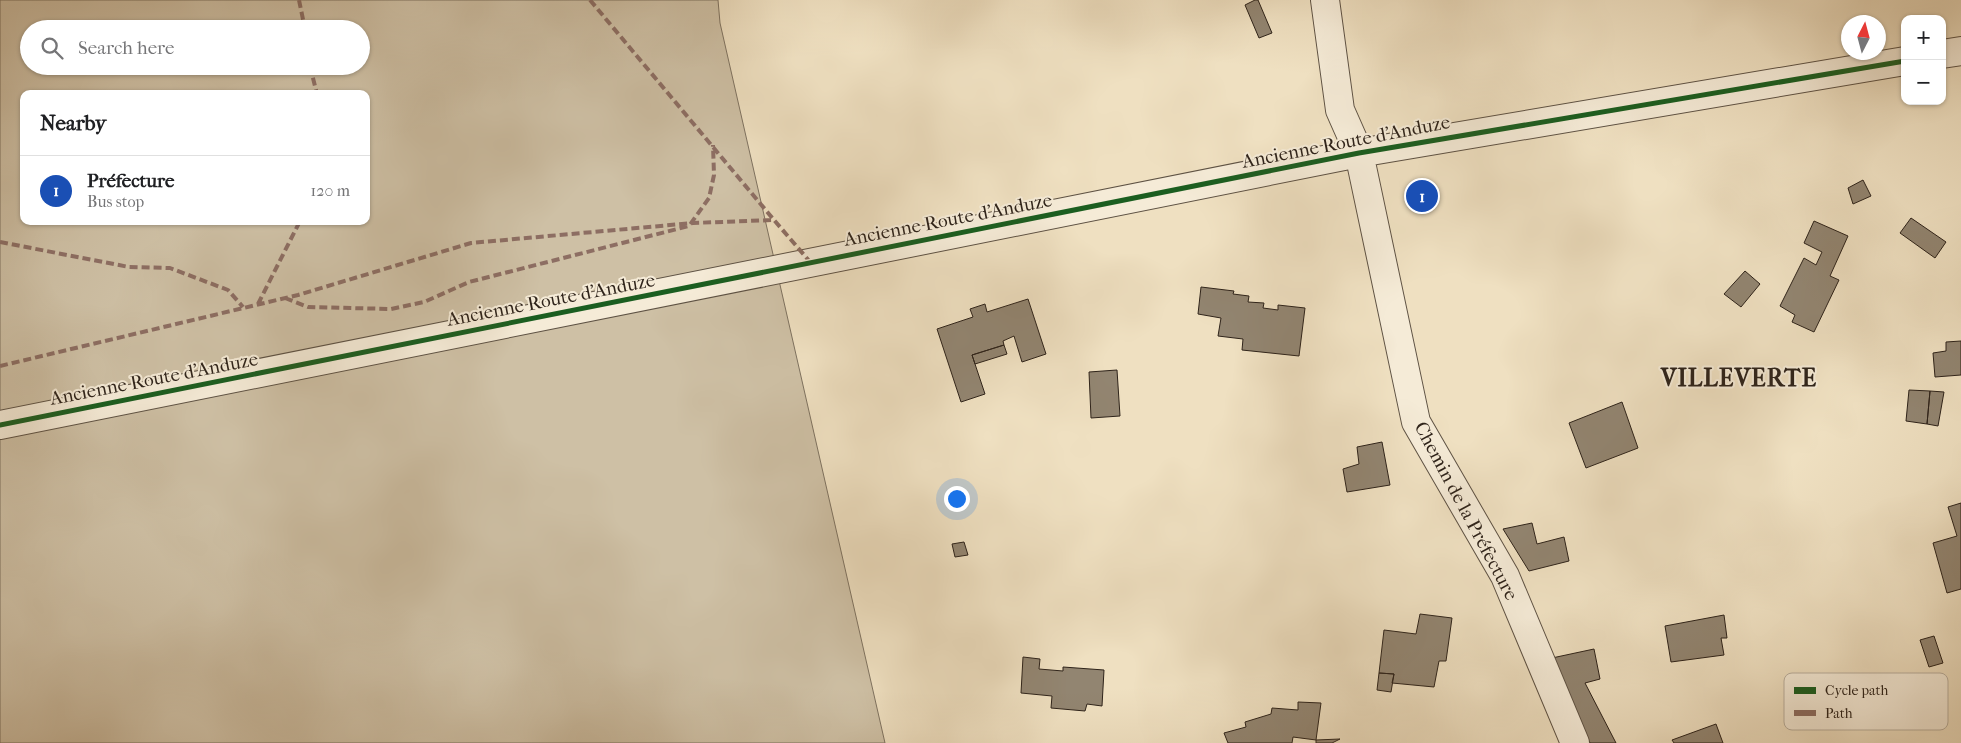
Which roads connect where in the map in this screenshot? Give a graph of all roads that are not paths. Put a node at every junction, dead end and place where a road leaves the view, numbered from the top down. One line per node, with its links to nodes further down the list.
1 (1325, 0): 5 (street, Chemin de la Préfecture)
2 (1961, 51): 3 (street)
3 (1946, 53)
4 (1901, 62): 5 (street, Ancienne Route d'Anduze)
5 (1359, 153): 6 (street, Ancienne Route d'Anduze); 7 (street, Chemin de la Préfecture)
6 (0, 425)
7 (1575, 743)

